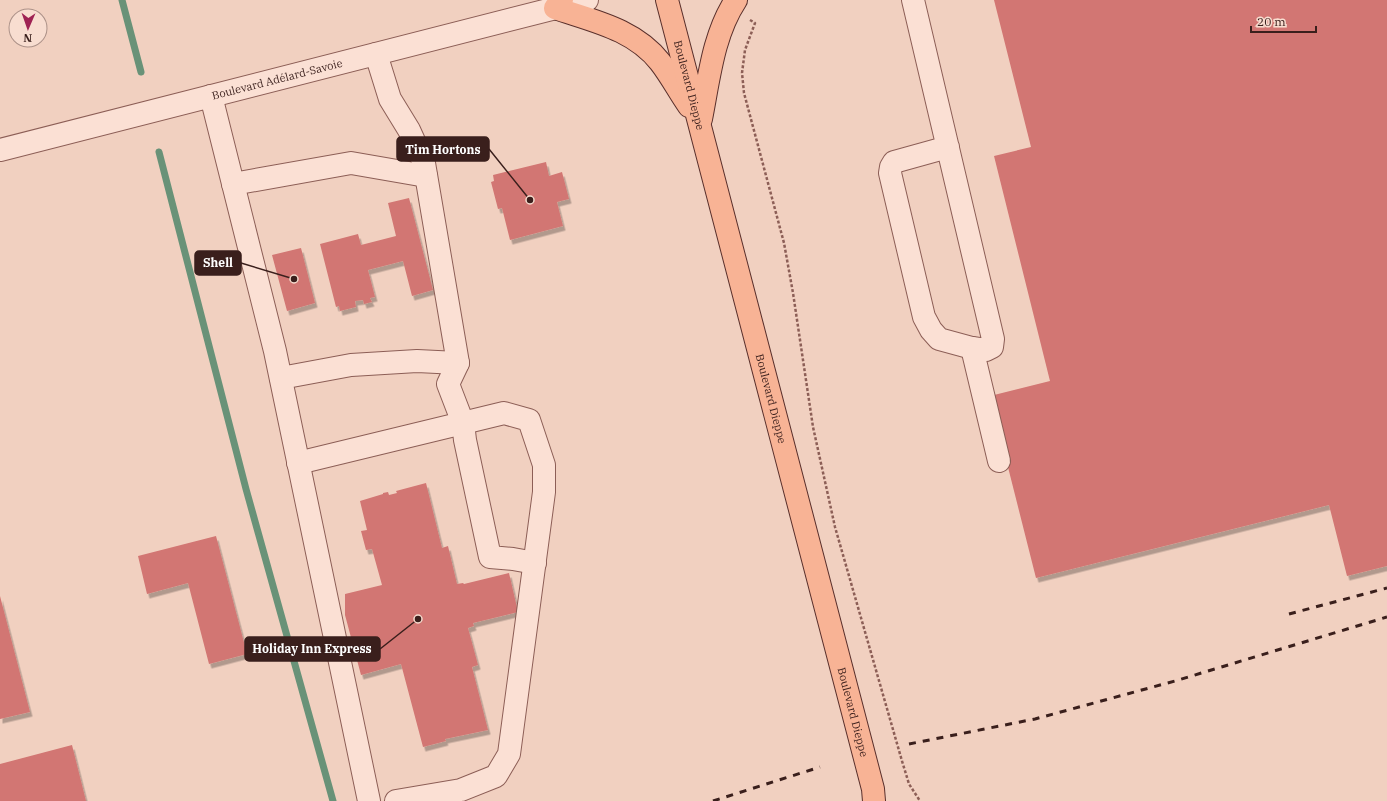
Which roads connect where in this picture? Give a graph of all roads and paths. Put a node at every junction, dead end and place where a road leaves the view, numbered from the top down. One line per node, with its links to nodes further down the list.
1 (587, 0): 4 (street, Boulevard Adélard-Savoie)
2 (736, 0): 9 (main road)
3 (913, 0): 10 (street)
4 (558, 4): 7 (street, Boulevard Adélard-Savoie); 9 (main road)
5 (668, 4): 9 (main road, Boulevard Dieppe)
6 (749, 20): 24 (path)
7 (376, 54): 8 (street, Boulevard Adélard-Savoie); 12 (street)
8 (211, 96): 11 (street, Boulevard Adélard-Savoie); 13 (street)
9 (700, 124): 21 (main road, Boulevard Dieppe)
10 (948, 147): 14 (street); 14 (street)
11 (0, 150)
12 (426, 176): 13 (street); 15 (street)
13 (233, 184): 16 (street)
14 (972, 348): 18 (street)
15 (458, 362): 16 (street); 17 (street)
16 (281, 378): 19 (street)
17 (463, 423): 19 (street); 20 (street); 20 (street)
18 (999, 461)
19 (298, 463): 22 (street)
20 (535, 563): 23 (street)
21 (876, 797)
22 (369, 801)
23 (396, 801)
24 (920, 801)

